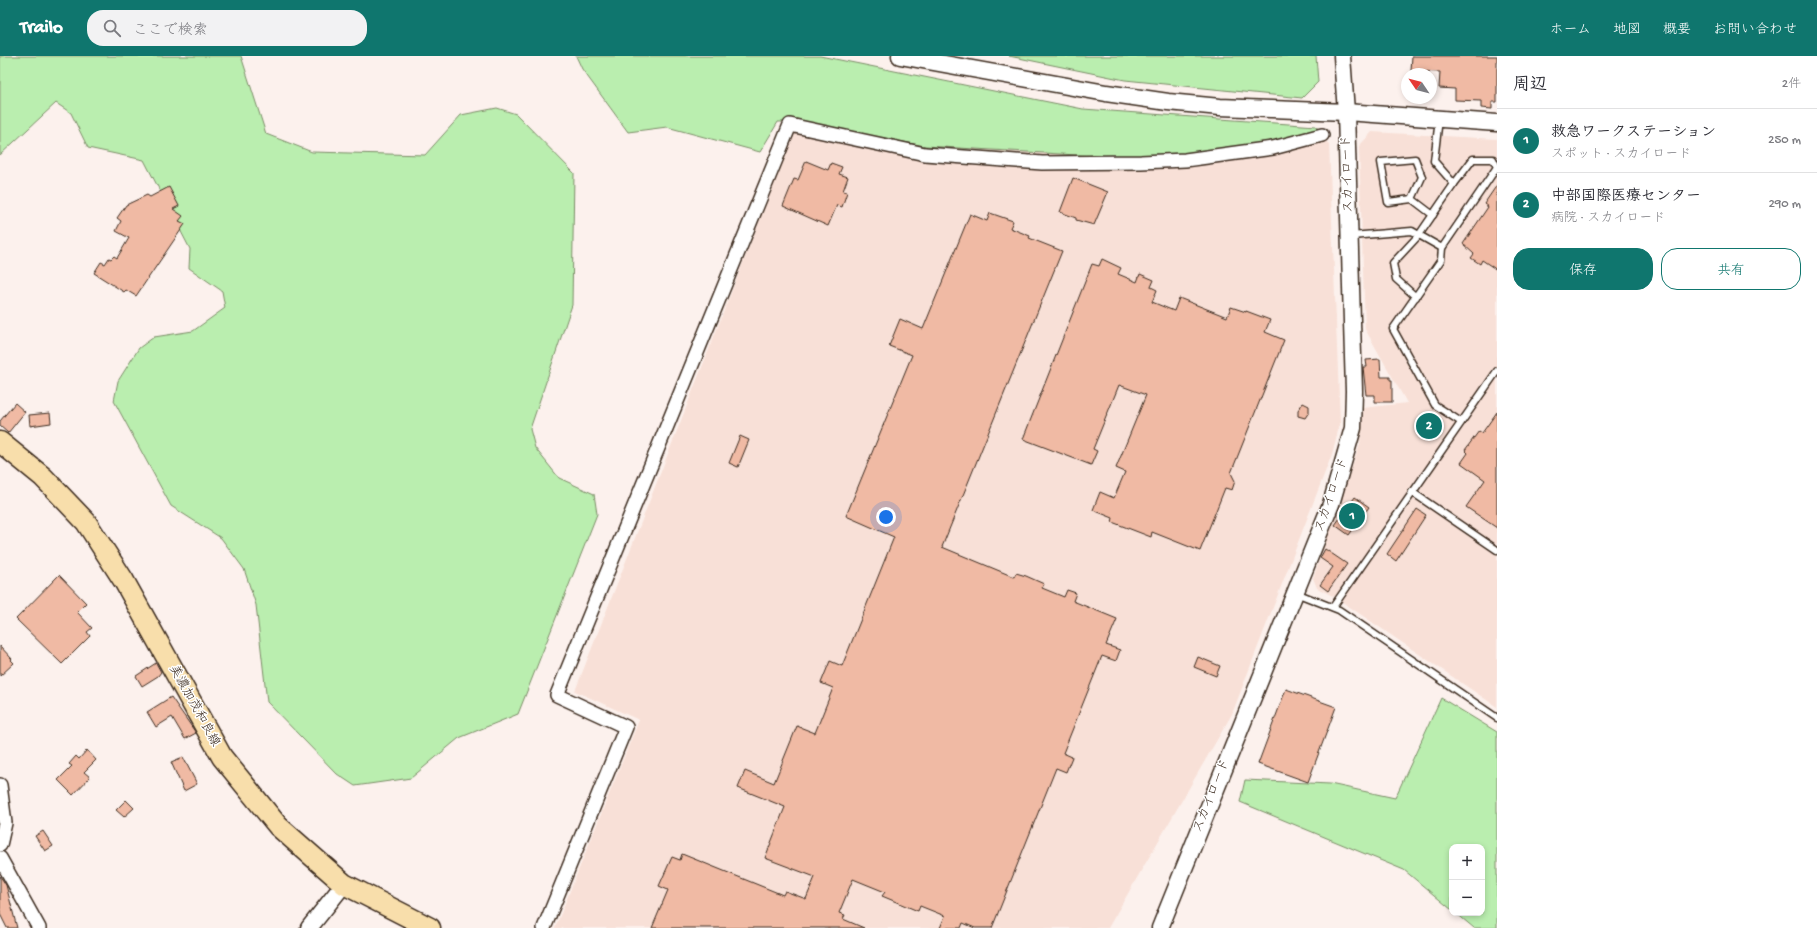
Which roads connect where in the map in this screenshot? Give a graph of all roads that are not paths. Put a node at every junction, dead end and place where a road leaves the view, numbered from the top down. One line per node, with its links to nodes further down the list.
1 (900, 56): 3 (street)
2 (1342, 56): 3 (street, スカイロード)
3 (1346, 112): 4 (street); 11 (street, スカイロード)
4 (1439, 119): 5 (street); 7 (lane)
5 (1497, 123)
6 (1322, 135): 29 (street)
7 (1454, 184): 9 (lane); 12 (lane)
8 (1412, 199): 8 (lane); 9 (lane)
9 (1433, 215): 10 (lane)
10 (1419, 235): 11 (lane); 12 (lane); 13 (lane)
11 (1350, 236): 19 (street, スカイロード)
12 (1442, 248): 13 (lane)
13 (1416, 297): 15 (lane)
14 (1497, 371): 15 (lane)
15 (1461, 422): 17 (lane)
16 (0, 442): 25 (main road, 美濃加茂和良線)
17 (1412, 492): 18 (lane); 20 (lane)
18 (1497, 550)
19 (1295, 592): 20 (lane); 30 (street, スカイロード)
20 (1333, 607): 21 (lane)
21 (1497, 718)
22 (0, 785): 23 (street)
23 (0, 845)
24 (0, 858): 26 (street)
25 (344, 884): 27 (street); 28 (main road, 美濃加茂和良線)
26 (39, 928)
27 (309, 928)
28 (430, 928)
29 (544, 928)
30 (1160, 928)

